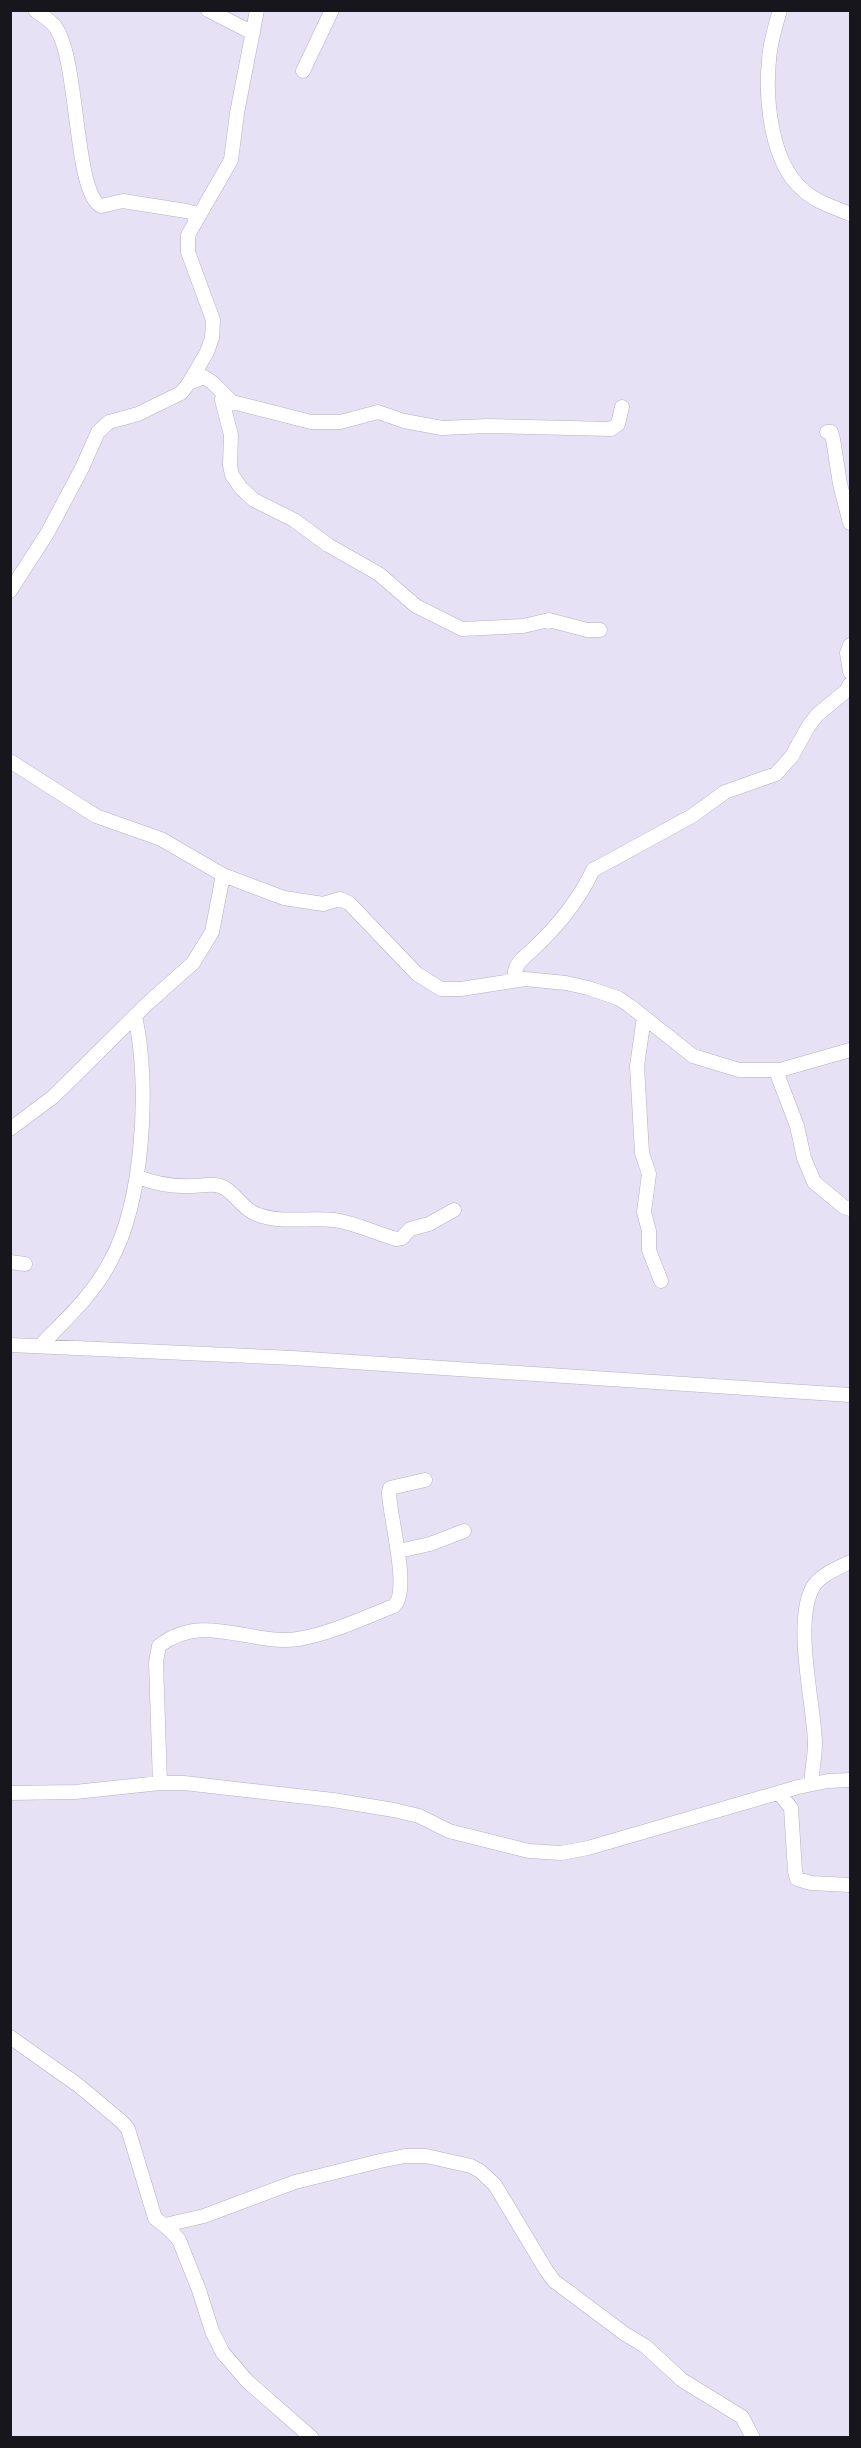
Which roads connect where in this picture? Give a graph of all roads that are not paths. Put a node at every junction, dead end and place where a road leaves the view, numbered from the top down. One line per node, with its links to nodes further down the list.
1 (35, 10): 9 (street)
2 (208, 10): 6 (street)
3 (257, 10): 6 (street)
4 (332, 10): 7 (street)
5 (780, 10): 8 (street)
6 (252, 33): 9 (street)
7 (303, 71)
8 (850, 214)
9 (194, 225): 10 (street)
10 (189, 383): 11 (street); 15 (street)
11 (223, 394): 12 (street); 16 (street)
12 (621, 407)
13 (827, 432): 14 (street)
14 (850, 523)
15 (10, 591)
16 (600, 630)
17 (850, 645): 18 (street)
18 (850, 672)
19 (850, 684): 22 (street)
20 (10, 761): 21 (street)
21 (224, 875): 22 (street); 23 (street)
22 (519, 979): 24 (street)
23 (135, 1016): 27 (street); 28 (street)
24 (644, 1017): 26 (street); 31 (street)
25 (850, 1050): 26 (street)
26 (776, 1071): 29 (street)
27 (10, 1129)
28 (138, 1178): 30 (street); 33 (street)
29 (850, 1209)
30 (454, 1210)
31 (662, 1281)
32 (10, 1345): 33 (street)
33 (40, 1346): 34 (street)
34 (850, 1395)
35 (425, 1480): 37 (street)
36 (464, 1531): 37 (street)
37 (399, 1551): 40 (street)
38 (850, 1562): 41 (street)
39 (850, 1780): 41 (street)
40 (160, 1783): 42 (street); 43 (street)
41 (811, 1784): 43 (street)
42 (10, 1792)
43 (779, 1792): 44 (street)
44 (850, 1885)
45 (10, 2037): 46 (street)
46 (165, 2225): 47 (street); 48 (street)
47 (312, 2438)
48 (753, 2438)

